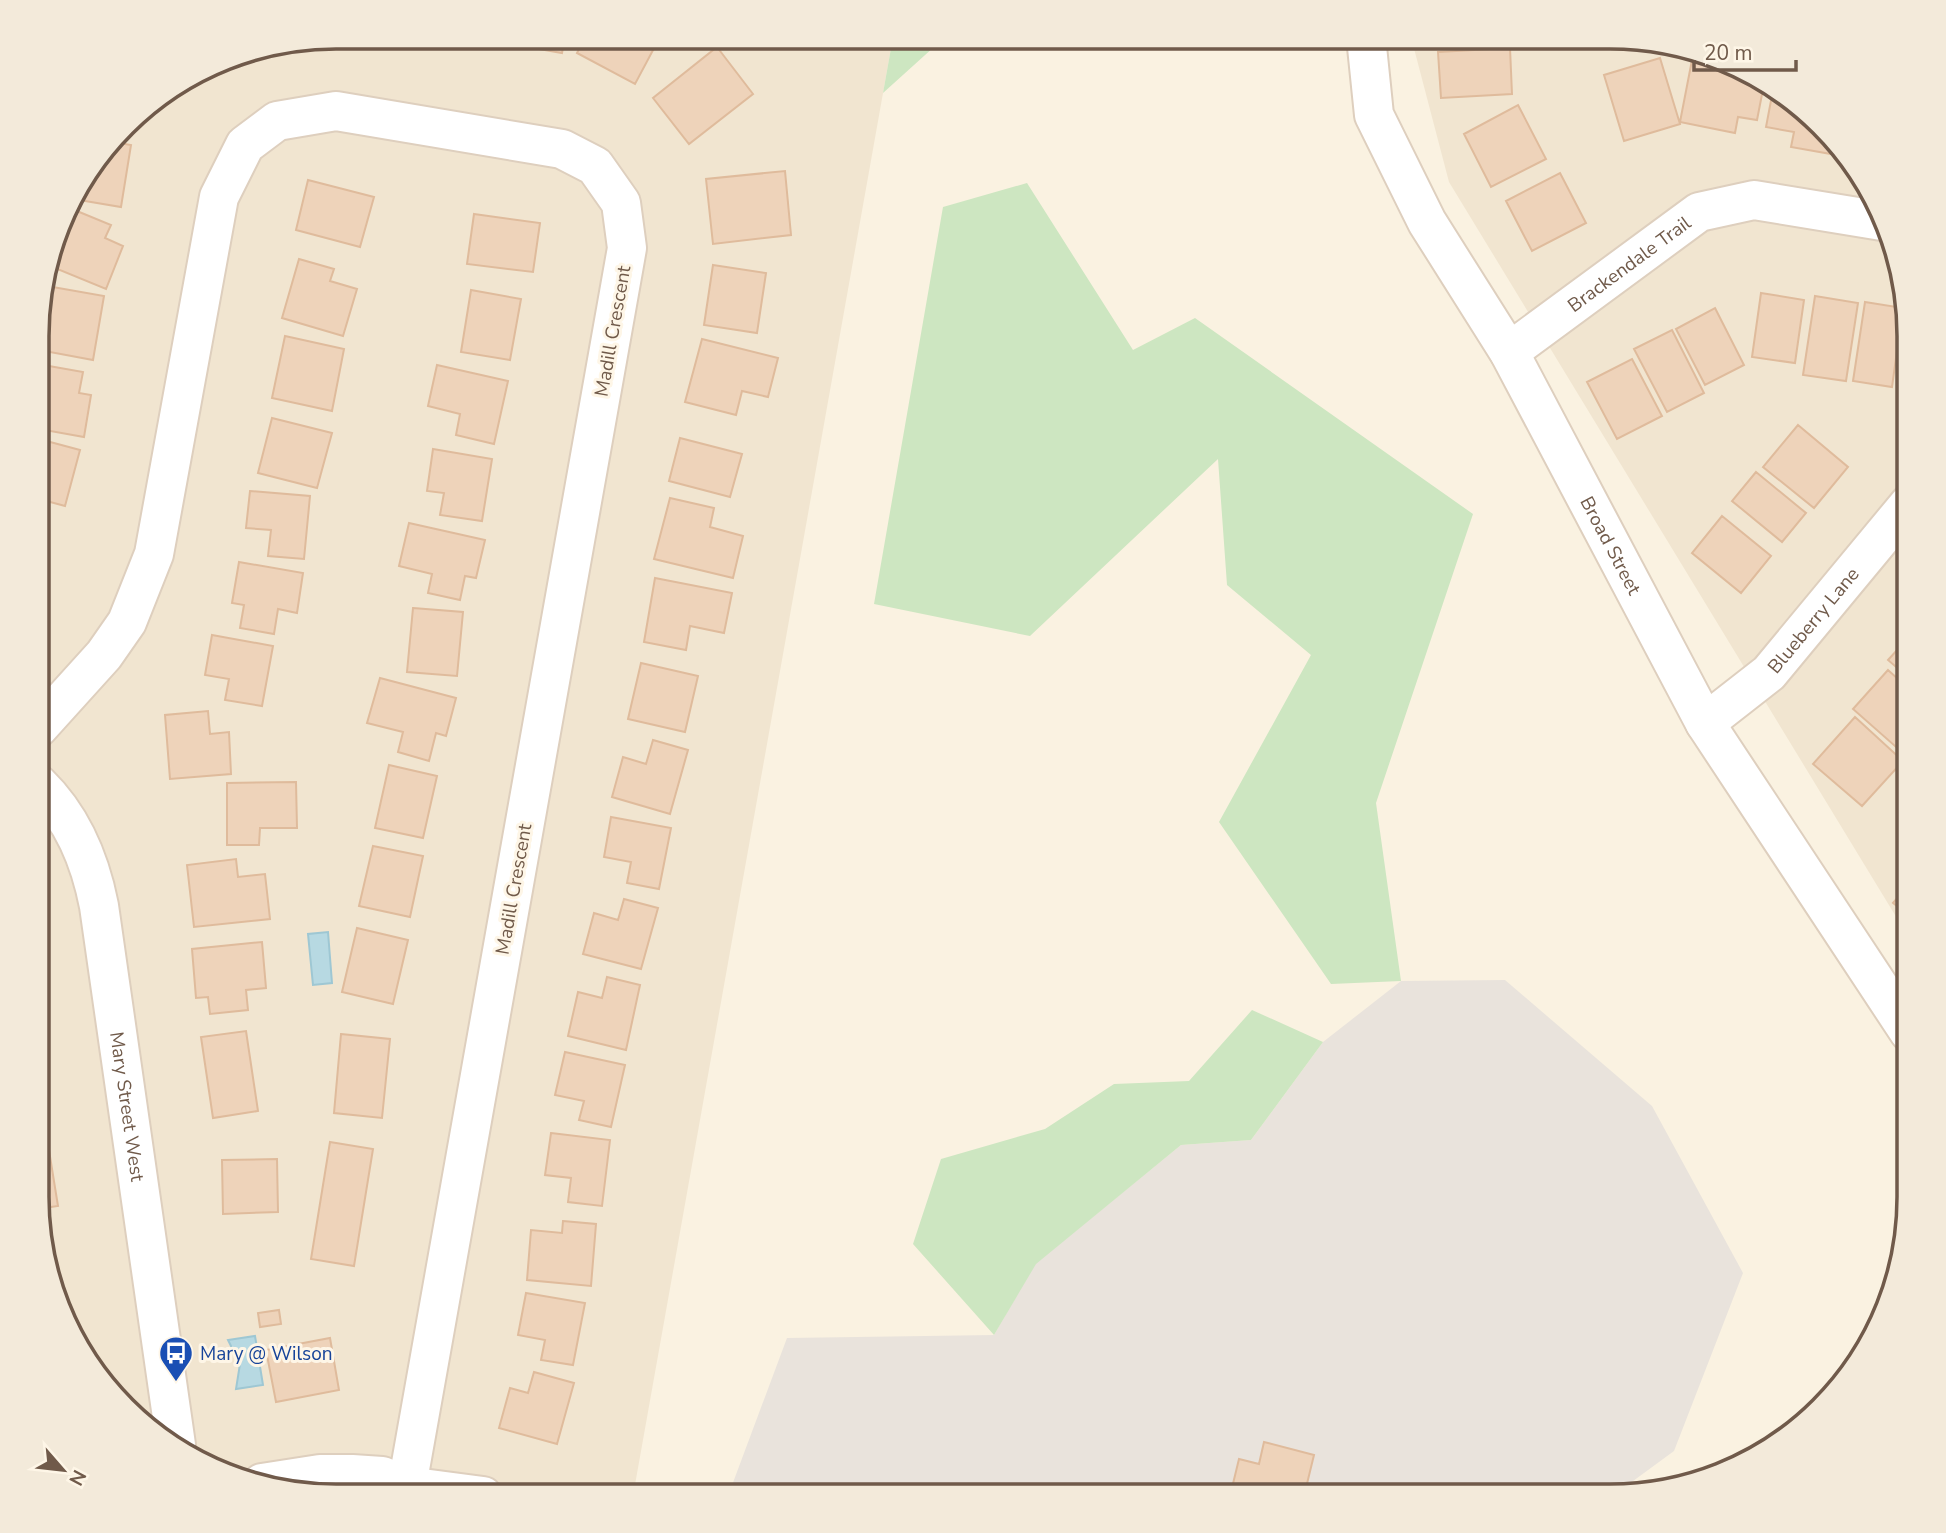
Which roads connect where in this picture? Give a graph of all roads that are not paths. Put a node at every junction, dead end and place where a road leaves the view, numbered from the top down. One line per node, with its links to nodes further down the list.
1 (1367, 49): 3 (street, Broad Street)
2 (1871, 218): 3 (street, Brackendale Trail)
3 (1509, 352): 6 (street, Broad Street)
4 (1897, 518): 6 (street, Blueberry Lane)
5 (49, 716): 12 (street, Madill Crescent)
6 (1705, 723): 8 (street, Broad Street)
7 (49, 796): 9 (street, Mary Street West)
8 (1897, 1014)
9 (175, 1434)
10 (286, 1479): 11 (street)
11 (402, 1484)
12 (407, 1484)

